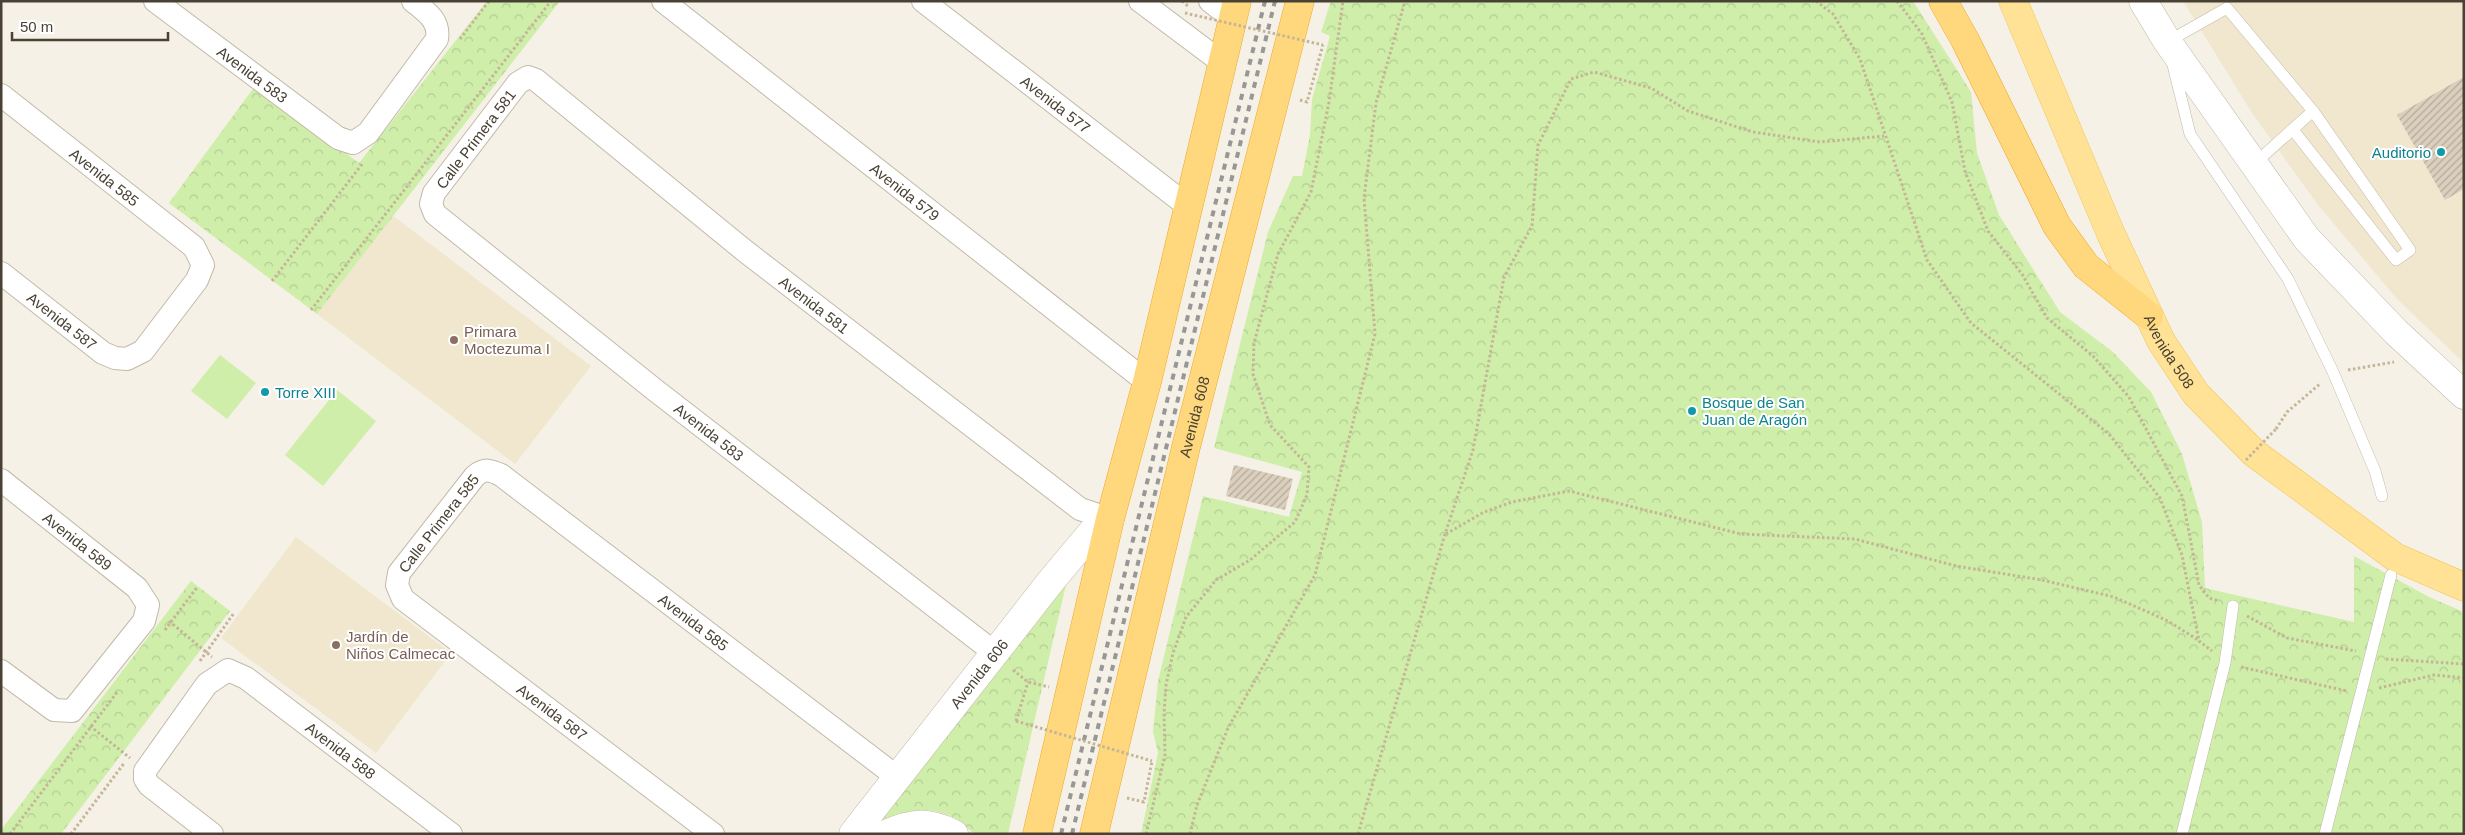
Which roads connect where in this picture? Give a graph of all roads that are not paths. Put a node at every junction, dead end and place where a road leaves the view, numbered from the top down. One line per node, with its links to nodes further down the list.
1 (155, 1): 2 (street, Avenida 583)
2 (413, 1)
3 (663, 1): 24 (street, Avenida 579)
4 (922, 1): 20 (street, Avenida 577)
5 (1140, 1): 13 (street)
6 (1300, 1): 44 (highway, Avenida 608)
7 (1942, 1): 22 (highway)
8 (2013, 1): 22 (main road, Avenida 508)
9 (2143, 1): 12 (street)
10 (1201, 5): 11 (street)
11 (1235, 10): 13 (highway)
12 (2167, 41): 16 (lane); 18 (street); 28 (lane)
13 (1224, 64): 20 (highway)
14 (528, 77): 19 (street, Calle Primera 581); 29 (street, Avenida 581)
15 (1, 95): 23 (street, Avenida 585)
16 (2313, 110): 17 (lane); 17 (lane)
17 (2293, 130): 18 (lane)
18 (2254, 164): 25 (street)
19 (430, 204): 34 (street, Avenida 583)
20 (1189, 207): 24 (highway)
21 (1, 273): 23 (street, Avenida 587)
22 (2149, 316): 30 (main road, Avenida 508)
23 (127, 359)
24 (1147, 382): 29 (highway)
25 (2464, 394)
26 (489, 470): 31 (street, Calle Primera 585); 36 (street, Avenida 585)
27 (1, 480): 35 (street, Avenida 589)
28 (2382, 496)
29 (1110, 519): 34 (street, Avenida 606); 43 (highway)
30 (2392, 566): 32 (main road, Avenida 508); 46 (lane)
31 (397, 585): 39 (street, Avenida 587)
32 (2464, 587)
33 (2233, 606): 45 (lane)
34 (996, 651): 36 (street, Avenida 606)
35 (1, 671)
36 (897, 777): 40 (street, Avenida 606)
37 (212, 834): 38 (street, Avenida 588)
38 (451, 834)
39 (713, 834)
40 (853, 834)
41 (886, 834): 42 (street)
42 (954, 834)
43 (1037, 834)
44 (1094, 834)
45 (2182, 834)
46 (2325, 834)

